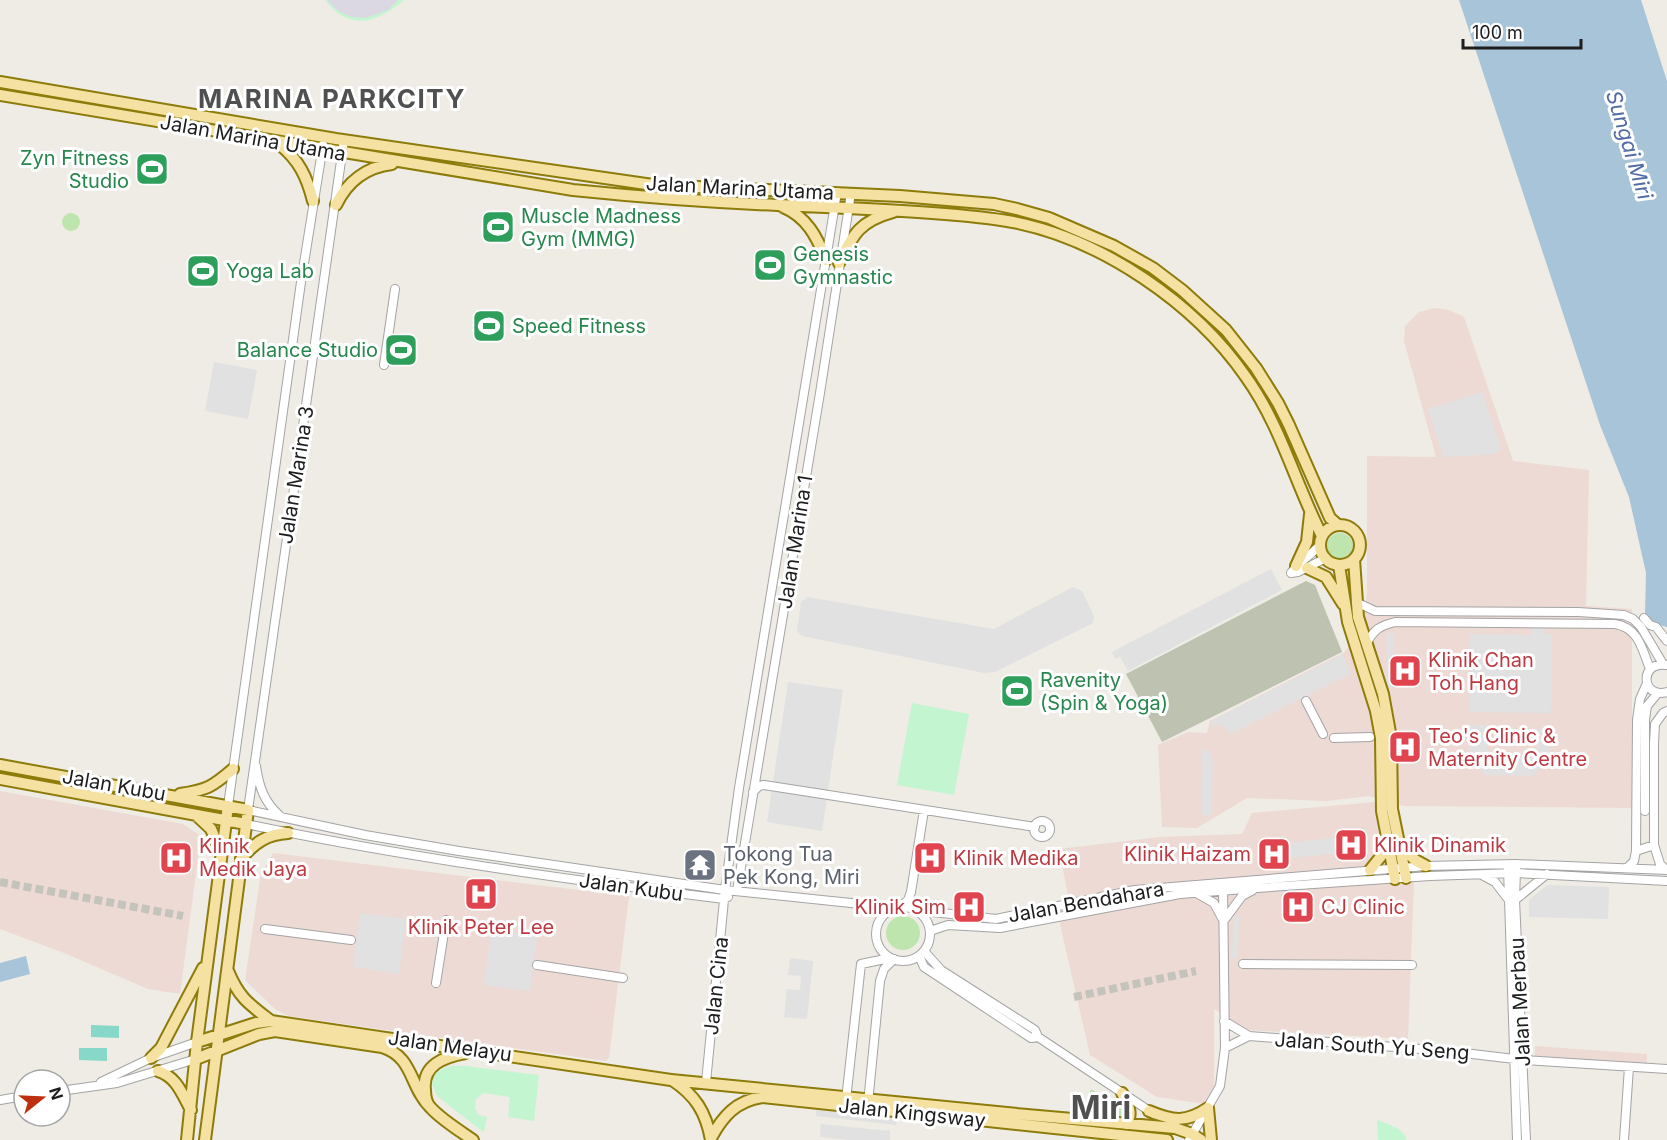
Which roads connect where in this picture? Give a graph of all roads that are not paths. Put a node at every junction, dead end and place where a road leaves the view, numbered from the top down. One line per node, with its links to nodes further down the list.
1 (0, 82): 3 (main road, Jalan Marina Utama)
2 (0, 95): 5 (main road, Jalan Marina Utama)
3 (324, 137): 4 (main road, Jalan Marina Utama); 6 (street, Jalan Marina 3)
4 (344, 140): 7 (street, Jalan Marina 3); 9 (main road, Jalan Marina Utama)
5 (277, 143): 6 (main road, Jalan Marina Utama); 11 (main road)
6 (322, 150): 7 (main road, Jalan Marina Utama); 11 (street, Jalan Marina 3)
7 (343, 153): 8 (main road, Jalan Marina Utama); 12 (street, Jalan Marina 3)
8 (408, 163): 12 (main road); 13 (main road, Jalan Marina Utama)
9 (837, 192): 10 (main road, Jalan Marina Utama); 14 (street, Jalan Marina 1)
10 (851, 193): 15 (street, Jalan Marina 1); 22 (main road, Jalan Marina Utama)
11 (313, 201): 47 (street, Jalan Marina 3)
12 (336, 205): 45 (street, Jalan Marina 3)
13 (777, 205): 14 (main road, Jalan Marina Utama); 17 (main road)
14 (836, 207): 15 (main road, Jalan Marina Utama); 17 (street, Jalan Marina 1)
15 (850, 208): 16 (main road, Jalan Marina Utama); 18 (street, Jalan Marina 1)
16 (899, 210): 18 (main road); 21 (main road, Jalan Marina Utama)
17 (826, 260): 80 (street, Jalan Marina 1)
18 (839, 263): 49 (street, Jalan Marina 1)
19 (395, 289): 20 (street)
20 (384, 365)
21 (1310, 514): 23 (main road, Jalan Marina Utama); 27 (main road)
22 (1338, 525): 23 (main road); 25 (main road)
23 (1321, 541): 24 (main road); 27 (street)
24 (1326, 558): 26 (main road); 27 (street)
25 (1354, 559): 26 (main road); 28 (main road)
26 (1339, 565): 30 (main road)
27 (1301, 567): 30 (main road)
28 (1356, 602): 33 (main road); 34 (street)
29 (1644, 618): 31 (street)
30 (1348, 622): 63 (main road)
31 (1663, 630): 32 (street)
32 (1667, 641)
33 (1367, 643): 35 (street); 62 (main road)
34 (1665, 665): 35 (street)
35 (1650, 669): 36 (street)
36 (1647, 683): 38 (street); 41 (street)
37 (1667, 692): 38 (street)
38 (1658, 693): 41 (street)
39 (1306, 701): 42 (street)
40 (1667, 711): 54 (street)
41 (1641, 720): 55 (street)
42 (1323, 734)
43 (1370, 737): 44 (street)
44 (1334, 738)
45 (254, 756): 52 (street, Jalan Marina 3); 57 (street)
46 (0, 765): 50 (main road, Jalan Kubu)
47 (233, 769): 50 (main road); 51 (street, Jalan Marina 3)
48 (0, 779): 56 (main road, Jalan Kubu)
49 (753, 792): 53 (street); 81 (street, Jalan Marina 1)
50 (171, 795): 51 (main road, Jalan Kubu)
51 (228, 806): 52 (main road, Jalan Kubu); 58 (main road)
52 (248, 810): 57 (street, Jalan Kubu); 59 (main road)
53 (924, 810): 60 (street); 86 (street)
54 (1654, 810): 55 (street); 64 (street)
55 (1641, 811): 65 (street)
56 (194, 814): 58 (main road, Jalan Kubu); 66 (main road)
57 (281, 817): 80 (street, Jalan Kubu)
58 (226, 820): 59 (main road, Jalan Kubu); 66 (main road)
59 (246, 824): 61 (street, Jalan Kubu); 67 (main road)
60 (1035, 828)
61 (288, 833): 67 (main road); 84 (street, Jalan Kubu)
62 (1398, 841): 69 (main road); 74 (main road)
63 (1386, 842): 71 (main road); 74 (main road)
64 (1654, 845): 65 (street); 72 (street)
65 (1636, 851): 70 (street)
66 (221, 857): 95 (main road)
67 (241, 859): 99 (main road)
68 (1512, 864): 69 (street, Jalan Bendahara); 70 (street, Jalan Bendahara); 73 (street, Jalan Merbau)
69 (1426, 866): 74 (street, Jalan Bendahara)
70 (1627, 868): 72 (street, Jalan Bendahara)
71 (1370, 870): 74 (street, Jalan Bendahara); 77 (street, Jalan Bendahara)
72 (1666, 870)
73 (1512, 873): 75 (street, Jalan Bendahara); 76 (street, Jalan Bendahara); 85 (street, Jalan Merbau)
74 (1400, 874): 75 (street, Jalan Bendahara); 79 (street, Jalan Bendahara)
75 (1481, 874): 85 (street)
76 (1547, 874): 78 (street, Jalan Bendahara); 85 (street)
77 (1223, 881): 82 (street); 87 (street, Jalan Bendahara)
78 (1667, 881)
79 (1257, 888): 82 (street, Jalan Bendahara); 89 (street)
80 (725, 890): 81 (street, Jalan Kubu); 84 (street, Jalan Cina)
81 (737, 891): 84 (street); 86 (street)
82 (1223, 891): 83 (street, Jalan Bendahara); 89 (street)
83 (1195, 893): 89 (street); 91 (street, Jalan Bendahara)
84 (724, 899): 118 (street, Jalan Cina)
85 (1512, 900): 110 (street, Jalan Merbau); 113 (street, Jalan Merbau)
86 (899, 908): 87 (street); 94 (street)
87 (915, 910): 91 (street)
88 (446, 920): 101 (street)
89 (1223, 922): 103 (street)
90 (265, 929): 92 (street)
91 (930, 931): 93 (street)
92 (351, 940)
93 (922, 953): 94 (street); 121 (street)
94 (892, 958): 122 (street); 123 (street)
95 (207, 960): 106 (main road); 111 (main road)
96 (1243, 964): 98 (street)
97 (537, 965): 100 (street)
98 (1412, 965)
99 (226, 968): 102 (main road); 104 (main road)
100 (622, 978)
101 (436, 983)
102 (272, 1021): 104 (main road, Jalan Melayu); 109 (main road, Jalan Melayu)
103 (1224, 1021): 105 (street, Jalan South Yu Seng); 107 (street)
104 (219, 1033): 106 (main road, Jalan Melayu); 108 (main road)
105 (1249, 1036): 107 (street); 110 (street, Jalan South Yu Seng)
106 (197, 1042): 111 (street); 112 (main road)
107 (1225, 1048): 125 (street)
108 (218, 1050): 112 (main road, Jalan Melayu); 124 (main road, Jalan Melayu); 135 (main road)
109 (475, 1051): 117 (main road, Jalan Melayu); 124 (main road)
110 (1513, 1058): 113 (street, Jalan South Yu Seng); 141 (street, Jalan Merbau)
111 (151, 1059): 119 (street)
112 (196, 1059): 116 (street); 126 (main road)
113 (1523, 1060): 114 (street, Jalan South Yu Seng); 142 (street, Jalan Merbau)
114 (1629, 1067): 115 (street, Jalan South Yu Seng); 143 (street)
115 (1667, 1069)
116 (158, 1071): 119 (street); 126 (main road)
117 (671, 1080): 118 (main road, Jalan Melayu); 133 (main road)
118 (706, 1082): 122 (main road, Jalan Kingsway)
119 (95, 1085): 120 (street)
120 (72, 1089)
121 (1122, 1093): 127 (street); 128 (main road)
122 (846, 1102): 123 (main road, Jalan Kingsway); 133 (main road, Jalan Kingsway)
123 (868, 1104): 128 (main road, Jalan Kingsway); 130 (main road, Jalan Kingsway)
124 (430, 1107): 136 (main road, Jalan Melayu)
125 (1208, 1108): 127 (main road); 132 (street); 140 (main road)
126 (191, 1110): 134 (main road)
127 (1149, 1111): 129 (street)
128 (1126, 1124): 129 (main road, Jalan Kingsway)
129 (1174, 1128): 132 (main road, Jalan Kingsway)
130 (1067, 1129): 131 (main road, Jalan Kingsway); 137 (main road)
131 (1104, 1134): 138 (main road); 139 (main road, Jalan Kingsway)
132 (1191, 1138)
133 (711, 1139)
134 (187, 1140)
135 (205, 1140)
136 (473, 1140)
137 (1077, 1140)
138 (1092, 1140)
139 (1167, 1140)
140 (1211, 1140)
141 (1516, 1140)
142 (1526, 1140)
143 (1624, 1140)

